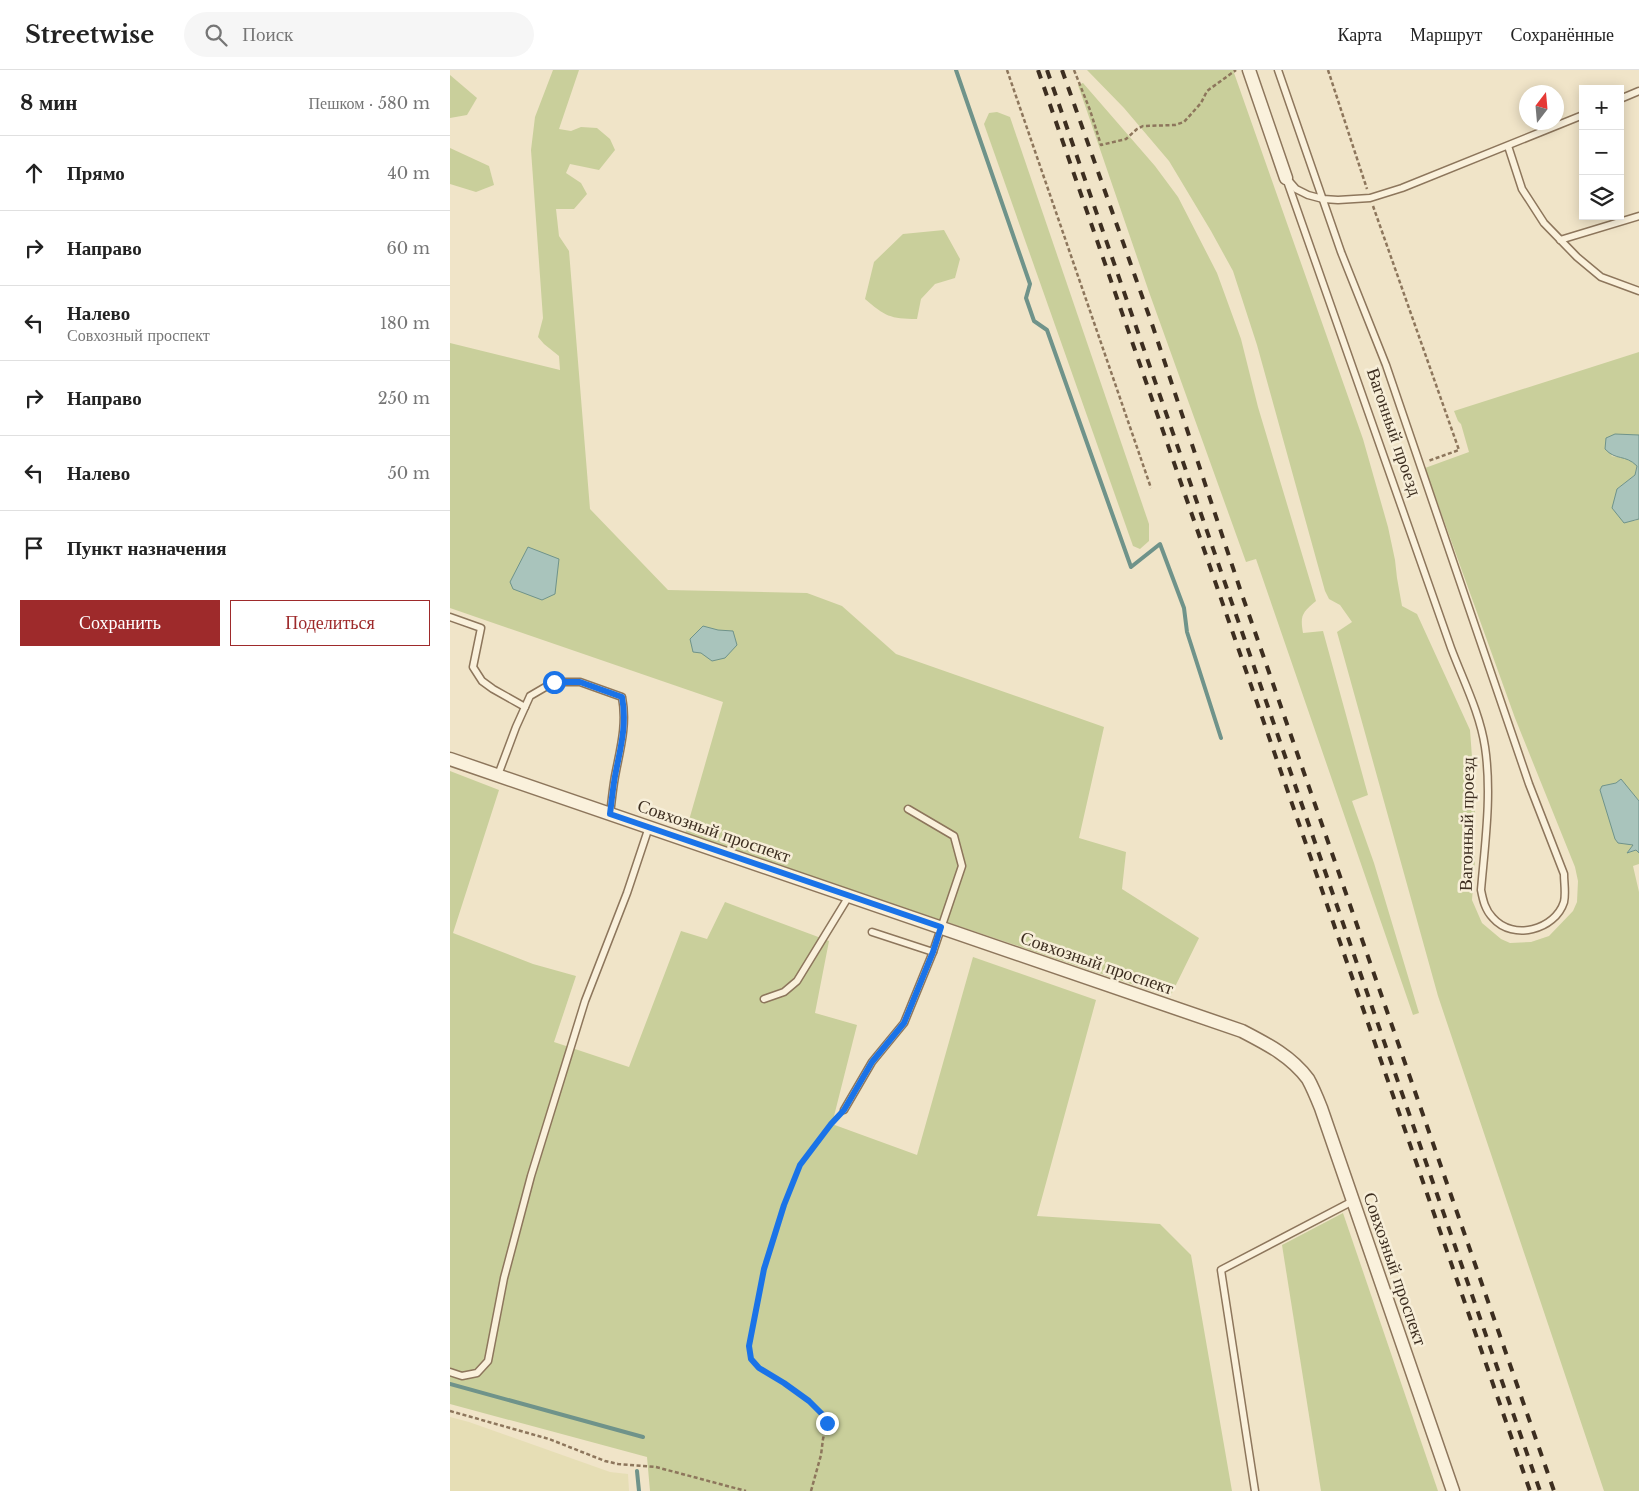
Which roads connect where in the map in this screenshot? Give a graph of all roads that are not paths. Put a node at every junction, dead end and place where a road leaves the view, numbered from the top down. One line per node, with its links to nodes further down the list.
1 (1249, 70): 7 (street, Вагонный проезд)
2 (1278, 70): 8 (lane, Вагонный проезд)
3 (1639, 91): 4 (lane)
4 (1624, 97)
5 (1579, 117): 6 (lane)
6 (1508, 146): 8 (lane); 10 (lane)
7 (1286, 178): 8 (lane); 8 (lane, Вагонный проезд)
8 (1323, 199)
9 (1639, 216): 10 (lane)
10 (1560, 240): 11 (lane)
11 (1639, 291)
12 (450, 617): 13 (lane)
13 (526, 707): 15 (lane); 17 (lane)
14 (450, 759): 15 (street, Совхозный проспект)
15 (498, 775): 17 (street, Совхозный проспект)
16 (908, 809): 20 (lane)
17 (610, 814): 18 (street, Совхозный проспект)
18 (649, 827): 19 (street, Совхозный проспект); 26 (lane)
19 (849, 896): 20 (street, Совхозный проспект); 23 (lane)
20 (941, 927): 22 (lane); 25 (street, Совхозный проспект)
21 (872, 932): 22 (lane)
22 (933, 952): 24 (lane)
23 (764, 999)
24 (844, 1110)
25 (1353, 1201): 27 (lane); 28 (street, Совхозный проспект)
26 (450, 1372)
27 (1255, 1491)
28 (1453, 1491)

